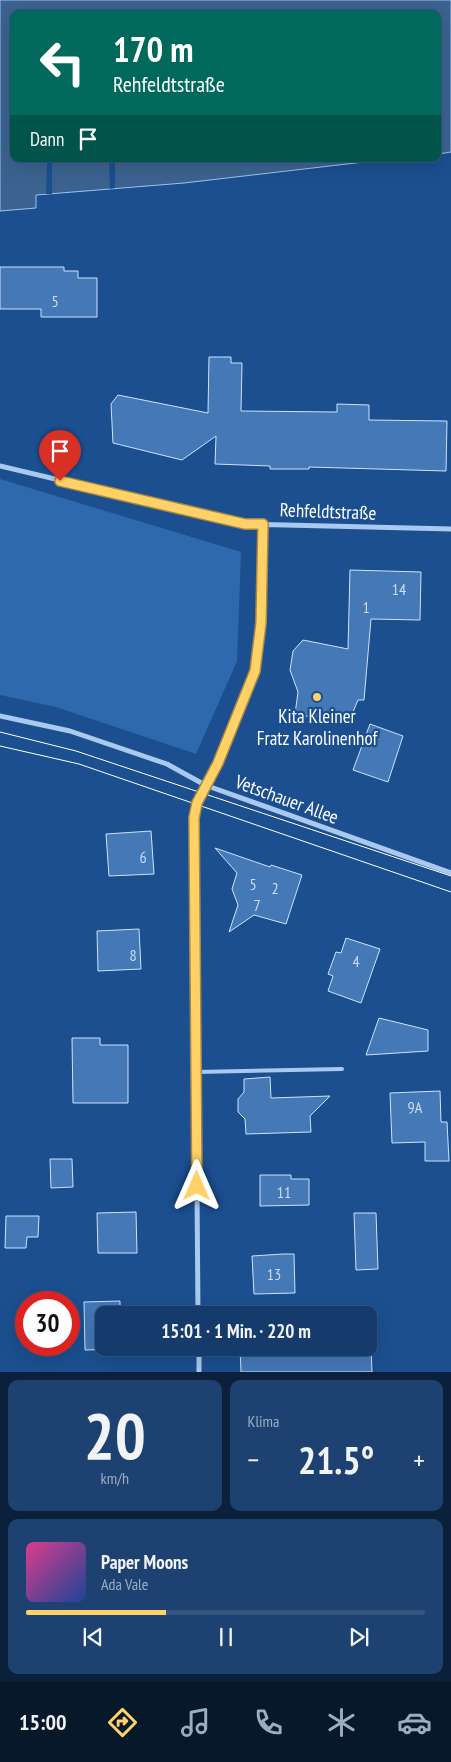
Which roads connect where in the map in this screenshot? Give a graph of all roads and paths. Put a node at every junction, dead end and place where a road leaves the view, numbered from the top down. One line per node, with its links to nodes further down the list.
1 (0, 466): 2 (street, Rehfeldtstraße)
2 (263, 524): 3 (street, Rehfeldtstraße); 5 (street)
3 (451, 529)
4 (0, 716): 5 (street, Vetschauer Allee)
5 (205, 785): 6 (street, Vetschauer Allee); 8 (street)
6 (451, 873)
7 (342, 1069): 8 (lane)
8 (196, 1072): 9 (street)
9 (198, 1306)
10 (199, 1356): 11 (street)
11 (199, 1372)

